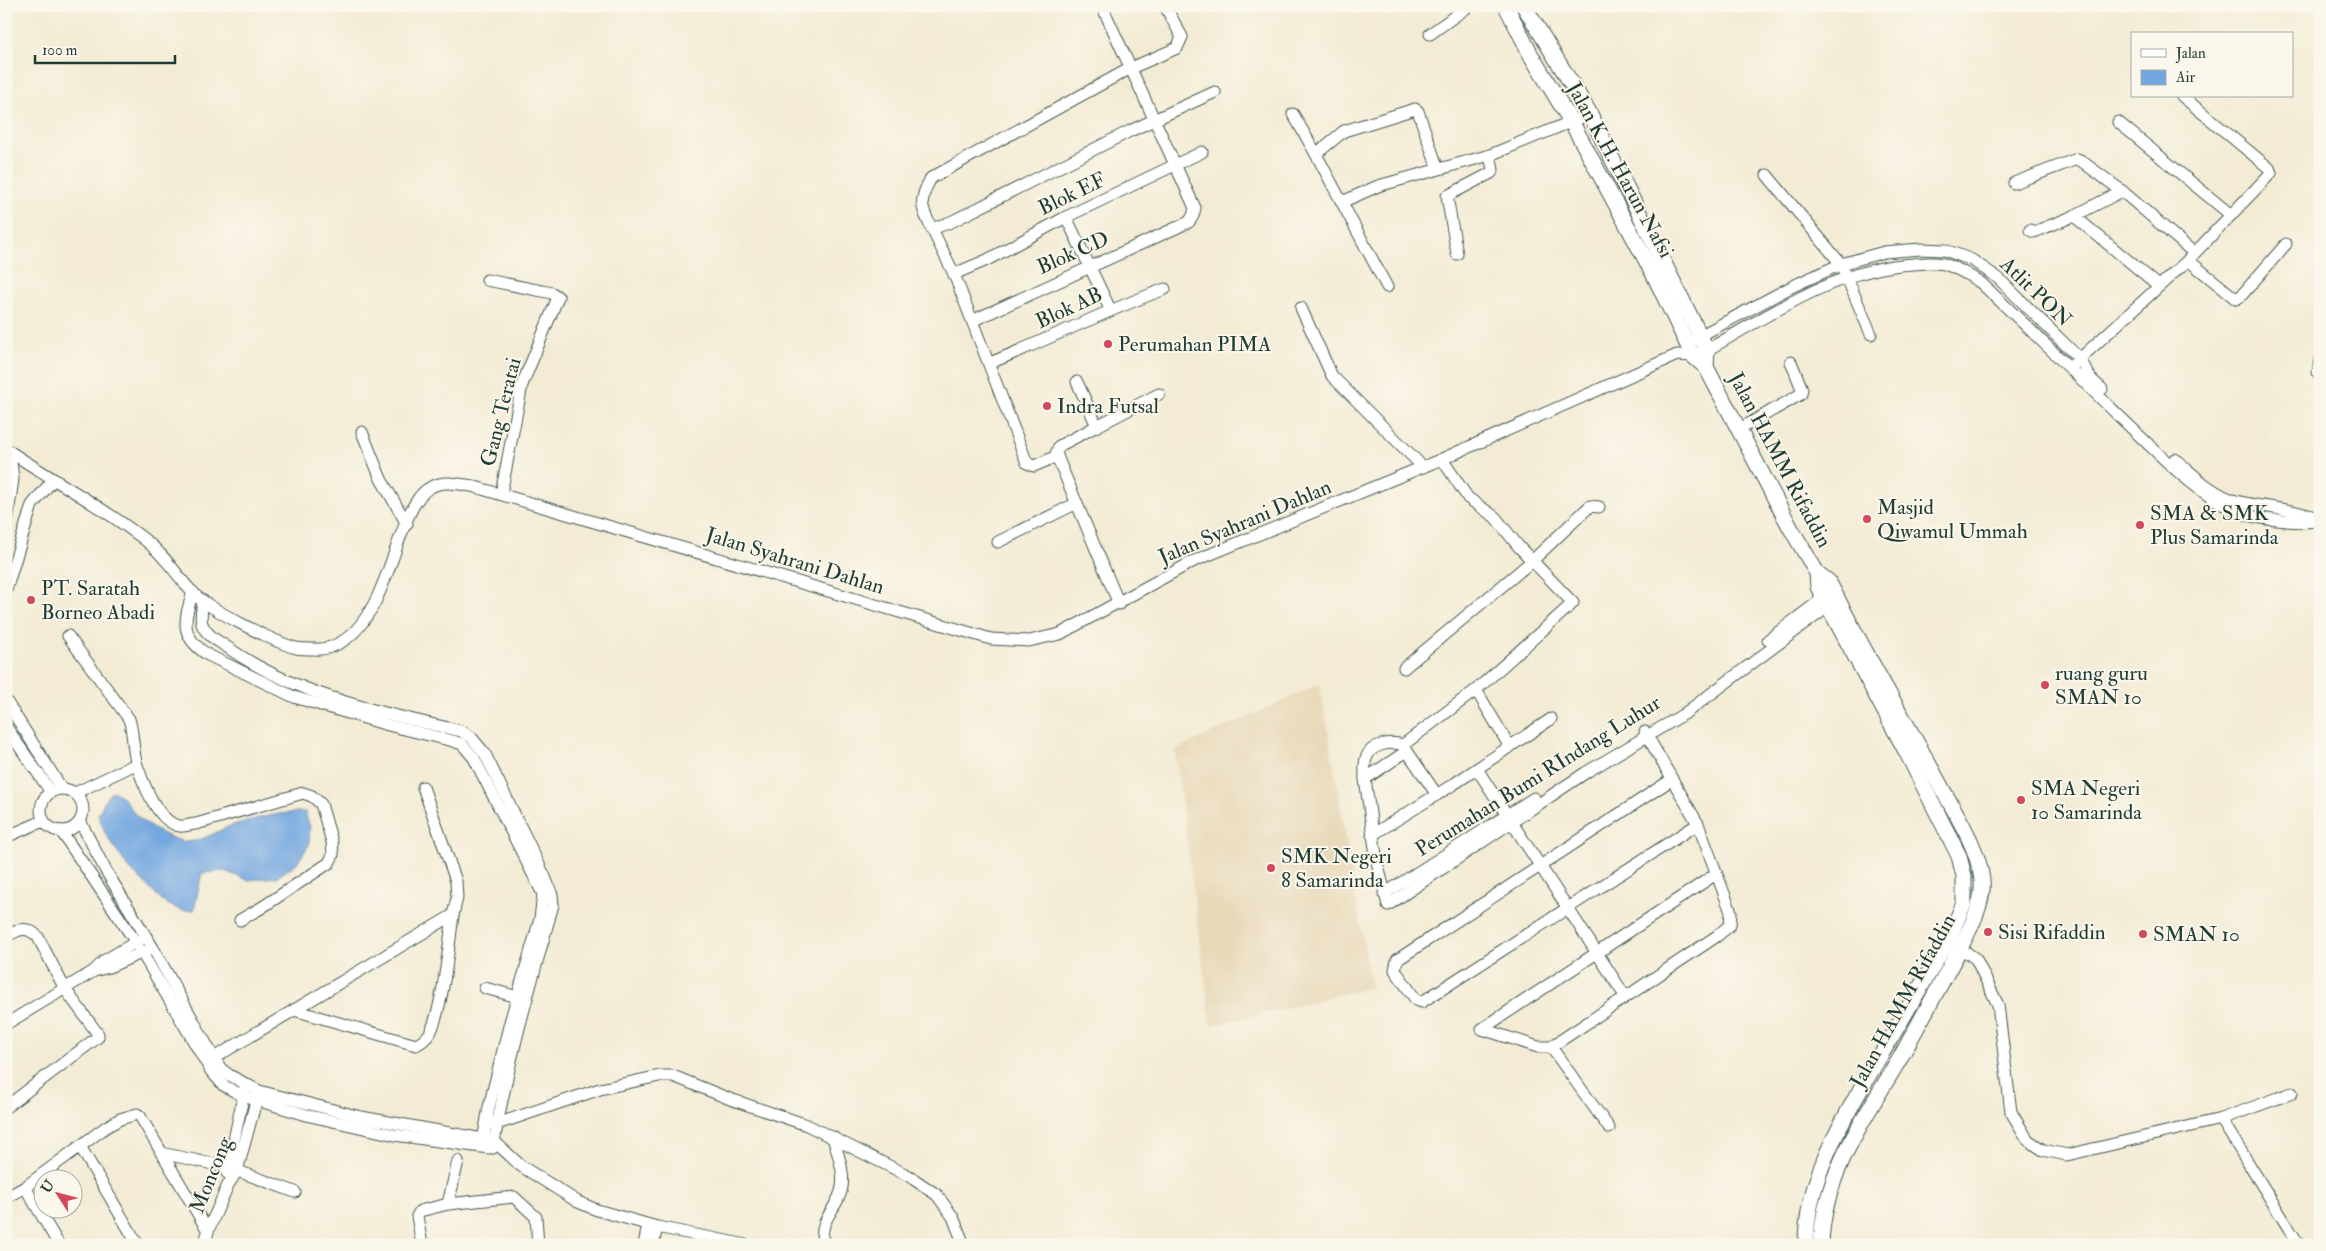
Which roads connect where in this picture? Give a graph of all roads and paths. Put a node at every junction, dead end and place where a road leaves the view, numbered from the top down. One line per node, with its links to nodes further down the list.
1 (1102, 6): 7 (street)
2 (1165, 6): 7 (street)
3 (1470, 6): 6 (street)
4 (1506, 6): 14 (main road, Jalan K.H. Harun Nafsi)
5 (1524, 6): 11 (main road, Jalan K.H. Harun Nafsi)
6 (1430, 34)
7 (1130, 69): 12 (street); 27 (street)
8 (1215, 92): 12 (street)
9 (2184, 98): 24 (street)
10 (1293, 114): 16 (street)
11 (1590, 114): 14 (street); 44 (main road, Jalan K.H. Harun Nafsi)
12 (1154, 120): 18 (street); 27 (street)
13 (2118, 122): 24 (street)
14 (1572, 123): 17 (street); 44 (main road, Jalan K.H. Harun Nafsi)
15 (1202, 152): 18 (street, Blok EF)
16 (1316, 154): 19 (street); 23 (street)
17 (1490, 155): 19 (street); 30 (street)
18 (1174, 166): 25 (street, Blok EF); 33 (street, Blok CD)
19 (1438, 169): 23 (street)
20 (1767, 175): 32 (street)
21 (2014, 183): 22 (street)
22 (2122, 191): 26 (street); 31 (street)
23 (1342, 202): 37 (street)
24 (2231, 215): 31 (street)
25 (1066, 216): 33 (street); 34 (street, Blok EF)
26 (2074, 216): 28 (street); 38 (street)
27 (932, 229): 34 (street)
28 (2030, 230)
29 (2286, 244): 31 (street)
30 (1458, 254)
31 (2191, 256): 38 (street)
32 (1840, 264): 35 (street); 44 (street, Atlit PON); 45 (street, Atlit PON)
33 (1088, 267): 41 (street); 42 (street, Blok CD)
34 (954, 274): 42 (street)
35 (1848, 278): 43 (street); 44 (street, Atlit PON); 49 (street, Atlit PON)
36 (488, 280): 61 (street, Gang Teratai)
37 (1387, 286)
38 (2159, 286): 45 (street)
39 (1165, 289): 41 (street, Blok AB)
40 (1301, 308): 59 (street)
41 (1110, 309): 48 (street, Blok AB)
42 (974, 320): 48 (street)
43 (1871, 334)
44 (1696, 346): 54 (main road, Jalan HAMM Rifaddin); 58 (street, Jalan Syahrani Dahlan)
45 (2080, 359): 49 (street); 66 (street, Atlit PON)
46 (2320, 360): 50 (street)
47 (1791, 362): 54 (street)
48 (990, 364): 57 (street)
49 (2069, 369): 66 (street, Atlit PON)
50 (2320, 378)
51 (1077, 382): 53 (street)
52 (1159, 394): 53 (street)
53 (1097, 426): 57 (street)
54 (1740, 429): 73 (main road, Jalan HAMM Rifaddin)
55 (362, 432): 67 (street)
56 (8, 451): 60 (street, Jalan Syahrani Dahlan); 64 (street)
57 (1057, 456): 62 (street)
58 (1444, 463): 59 (street, Jalan Syahrani Dahlan); 70 (street)
59 (1423, 467): 75 (street, Jalan Syahrani Dahlan)
60 (53, 480): 65 (street); 72 (street, Jalan Syahrani Dahlan)
61 (501, 494): 67 (street, Jalan Syahrani Dahlan); 75 (street, Jalan Syahrani Dahlan)
62 (1077, 503): 69 (street); 75 (street)
63 (1599, 507): 70 (street)
64 (10, 512): 65 (street); 68 (street)
65 (28, 515): 71 (street)
66 (2320, 520)
67 (407, 524): 74 (street, Jalan Syahrani Dahlan)
68 (6, 528)
69 (998, 542)
70 (1532, 561): 79 (street); 80 (street)
71 (6, 590)
72 (193, 592): 74 (street, Jalan Syahrani Dahlan); 78 (street)
73 (1831, 598): 84 (street, Perumahan Bumi RIndang Luhur); 110 (main road, Jalan HAMM Rifaddin); 125 (main road, Jalan HAMM Rifaddin)
74 (203, 601): 77 (street)
75 (1119, 604)
76 (68, 636): 87 (street)
77 (227, 648): 78 (street); 129 (street)
78 (220, 661): 116 (street)
79 (1404, 668)
80 (1476, 690): 85 (street); 86 (street)
81 (6, 701): 92 (street)
82 (1551, 719): 85 (street)
83 (6, 727): 92 (street)
84 (1647, 734): 90 (street); 95 (street, Perumahan Bumi RIndang Luhur)
85 (1510, 747): 88 (street)
86 (1405, 748): 89 (street); 89 (street, Perumahan Bumi RIndang Luhur); 94 (street)
87 (136, 764): 93 (street); 106 (street)
88 (1477, 769): 94 (street); 95 (street)
89 (1364, 779): 100 (street, Perumahan Bumi RIndang Luhur)
90 (1671, 780): 98 (street); 102 (street)
91 (423, 787): 105 (street)
92 (56, 790): 93 (street); 96 (street)
93 (75, 793): 97 (street)
94 (1437, 795): 100 (street)
95 (1509, 820): 100 (street, Perumahan Bumi RIndang Luhur); 102 (street)
96 (43, 821): 99 (street); 101 (street)
97 (80, 821): 99 (street); 108 (street)
98 (1698, 824): 103 (street); 104 (street)
99 (61, 831): 108 (street)
100 (1372, 835)
101 (6, 837)
102 (1540, 865): 104 (street); 104 (street)
103 (1716, 874): 112 (street); 117 (street)
104 (1568, 908): 112 (street)
105 (453, 915): 118 (street); 118 (street)
106 (240, 920)
107 (6, 937): 115 (street)
108 (140, 939): 109 (street); 111 (street); 113 (street)
109 (153, 948): 111 (street); 121 (street)
110 (1960, 948): 126 (main road, Jalan HAMM Rifaddin); 128 (street)
111 (142, 953): 113 (street); 122 (street)
112 (1597, 954): 117 (street); 120 (street)
113 (94, 971): 115 (street)
114 (485, 988): 116 (street)
115 (65, 989): 119 (street); 127 (street)
116 (518, 996): 129 (street)
117 (1625, 996): 120 (street)
118 (294, 1010): 121 (street)
119 (6, 1024)
120 (1552, 1047): 130 (street)
121 (214, 1058): 122 (street)
122 (244, 1090): 124 (street); 136 (street)
123 (2292, 1093): 128 (street)
124 (257, 1095): 132 (street); 136 (street, Moncong)
125 (1858, 1095): 126 (main road); 153 (main road, Jalan HAMM Rifaddin)
126 (1871, 1103): 154 (main road, Jalan HAMM Rifaddin)
127 (6, 1107)
128 (2221, 1119): 155 (street)
129 (492, 1123): 131 (street); 132 (street)
130 (1609, 1128)
131 (833, 1137): 151 (street); 152 (street)
132 (491, 1145): 141 (street)
133 (80, 1146): 134 (street); 137 (street); 144 (street)
134 (161, 1153): 136 (street); 142 (street)
135 (458, 1161): 140 (street)
136 (232, 1169): 138 (street); 142 (street, Moncong)
137 (25, 1187): 139 (street); 143 (street)
138 (295, 1192)
139 (6, 1198)
140 (448, 1204): 146 (street); 147 (street)
141 (653, 1226): 148 (street); 149 (street); 150 (street)
142 (208, 1231): 145 (street, Moncong)
143 (59, 1245)
144 (138, 1245)
145 (206, 1245)
146 (422, 1245)
147 (538, 1245)
148 (644, 1245)
149 (654, 1245)
150 (746, 1245)
151 (823, 1245)
152 (964, 1245)
153 (1806, 1245)
154 (1821, 1245)
155 (2299, 1245)

